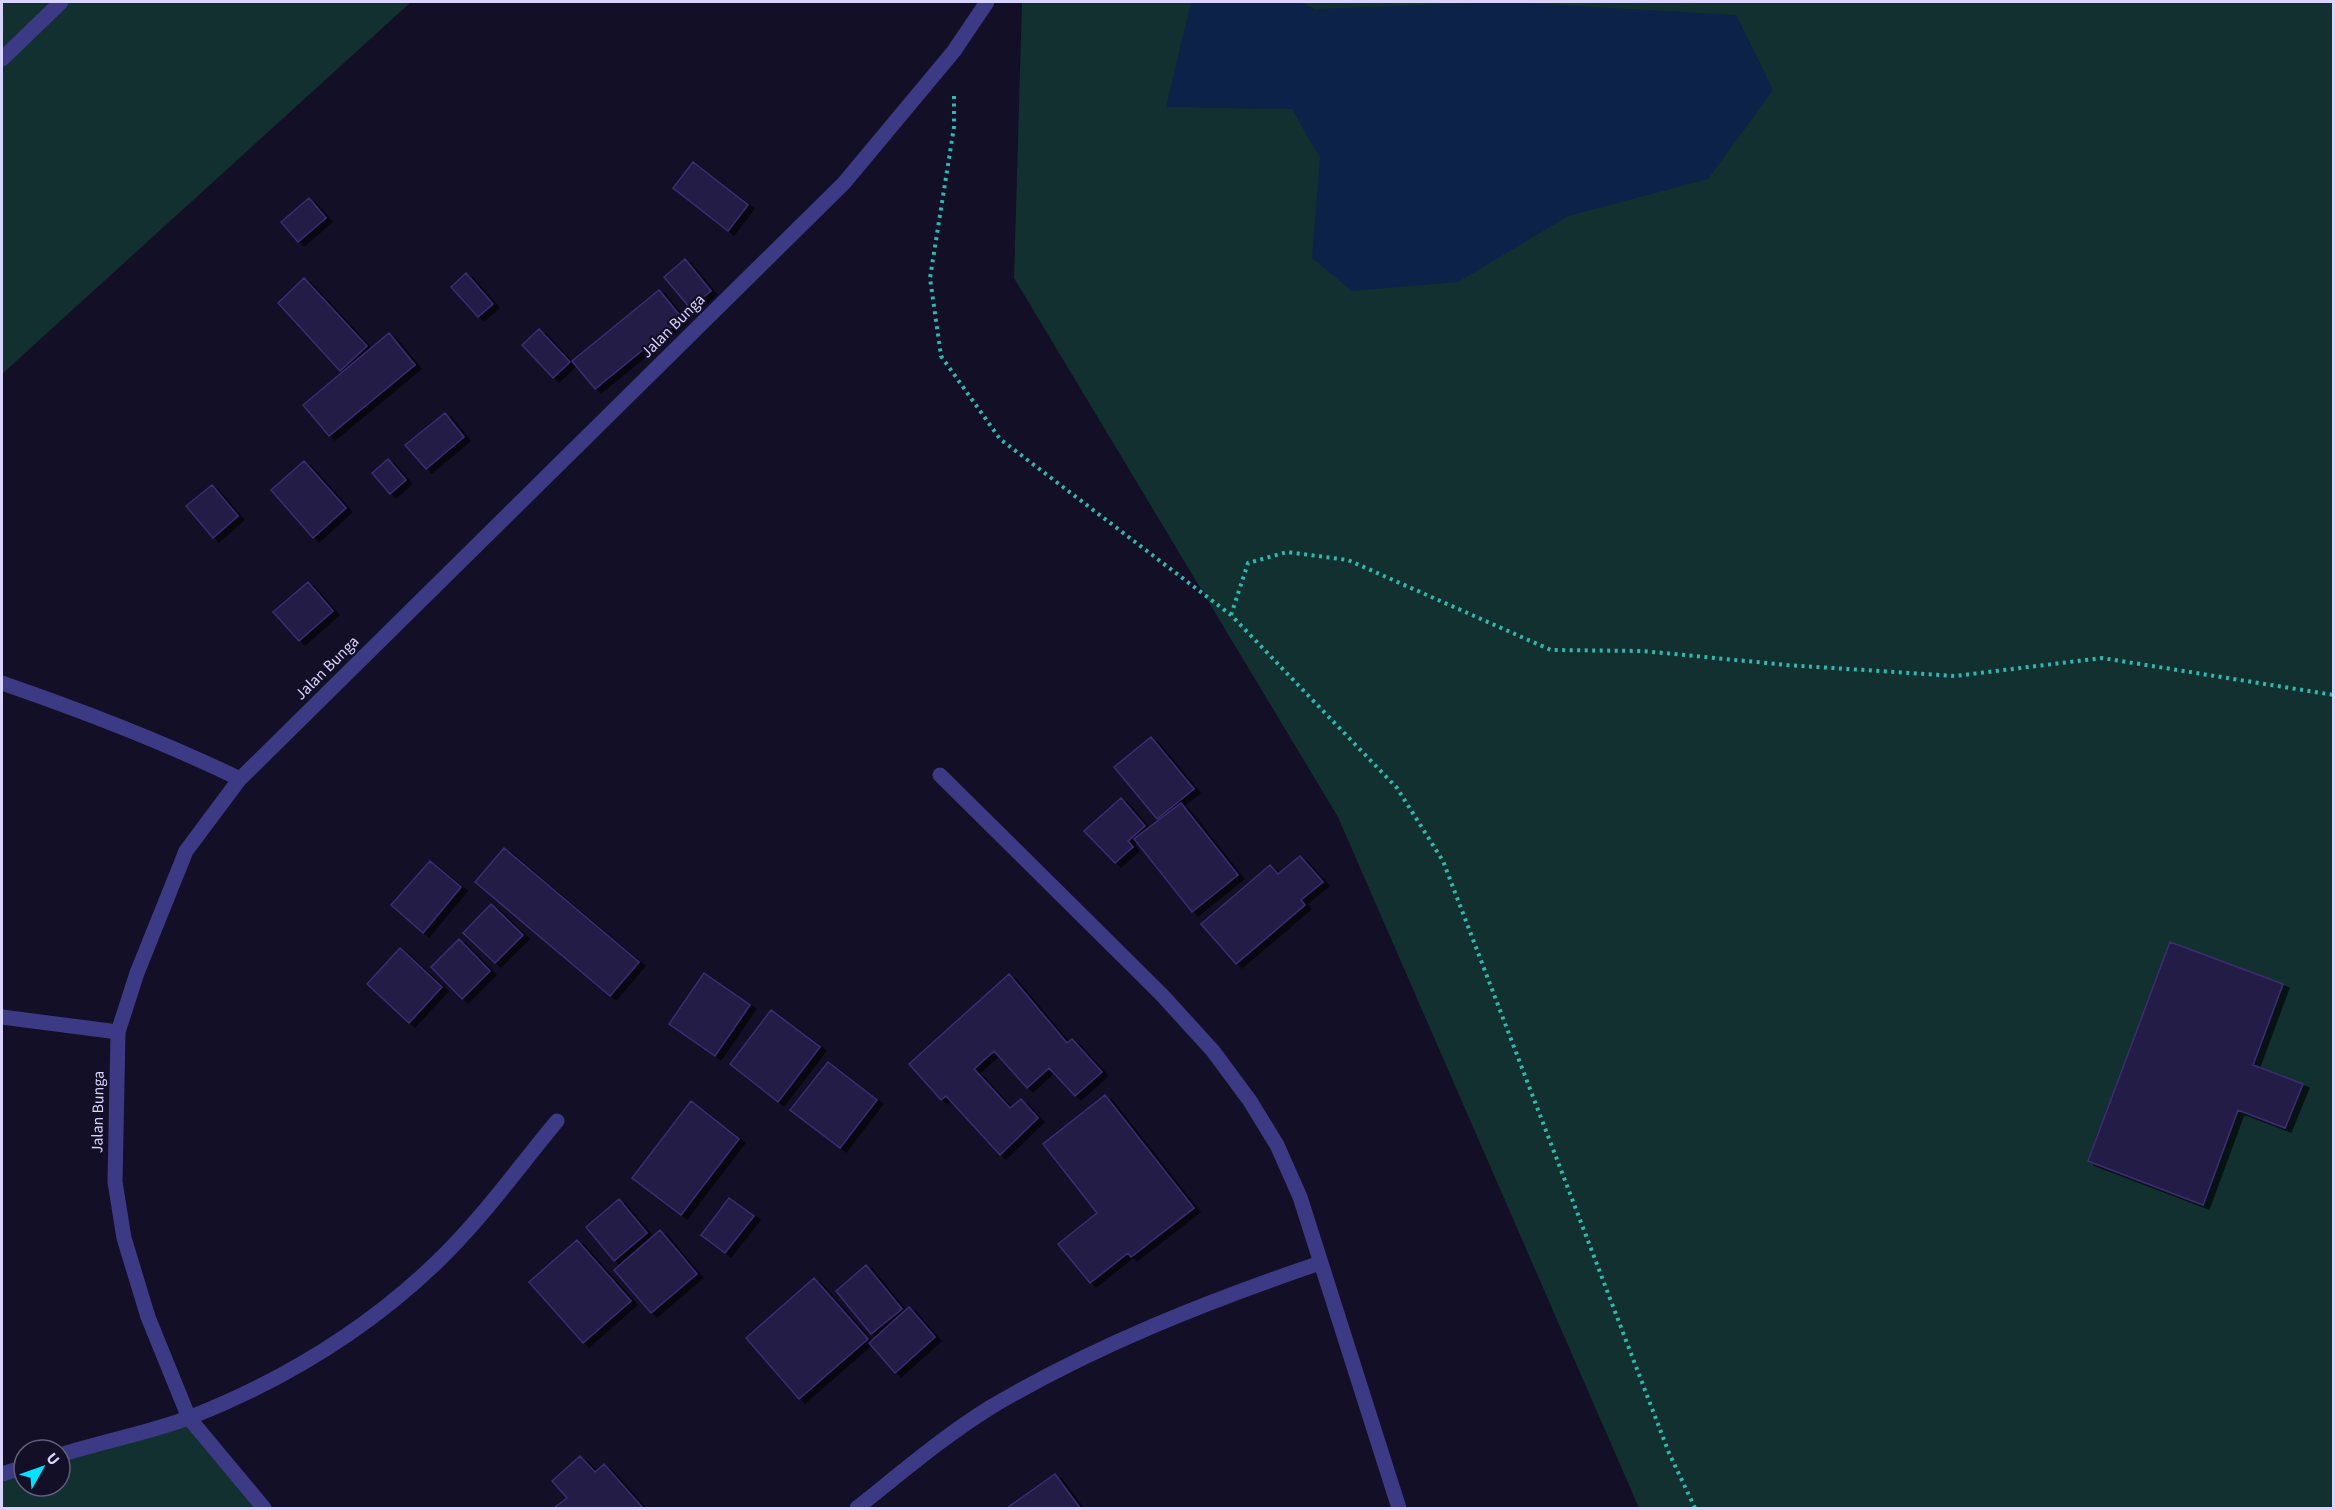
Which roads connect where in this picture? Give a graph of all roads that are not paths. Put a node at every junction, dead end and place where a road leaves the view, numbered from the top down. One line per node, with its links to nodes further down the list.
1 (61, 2): 3 (street)
2 (987, 2): 6 (street, Jalan Bunga)
3 (2, 59)
4 (2, 683): 6 (street)
5 (940, 775): 10 (street)
6 (240, 779): 8 (street, Jalan Bunga)
7 (2, 1017): 8 (street)
8 (118, 1032): 11 (street, Jalan Bunga)
9 (556, 1121): 11 (street)
10 (1320, 1263): 14 (street); 15 (street)
11 (189, 1418): 12 (street); 13 (street, Jalan Bunga)
12 (72, 1452)
13 (264, 1509)
14 (857, 1509)
15 (1399, 1509)

